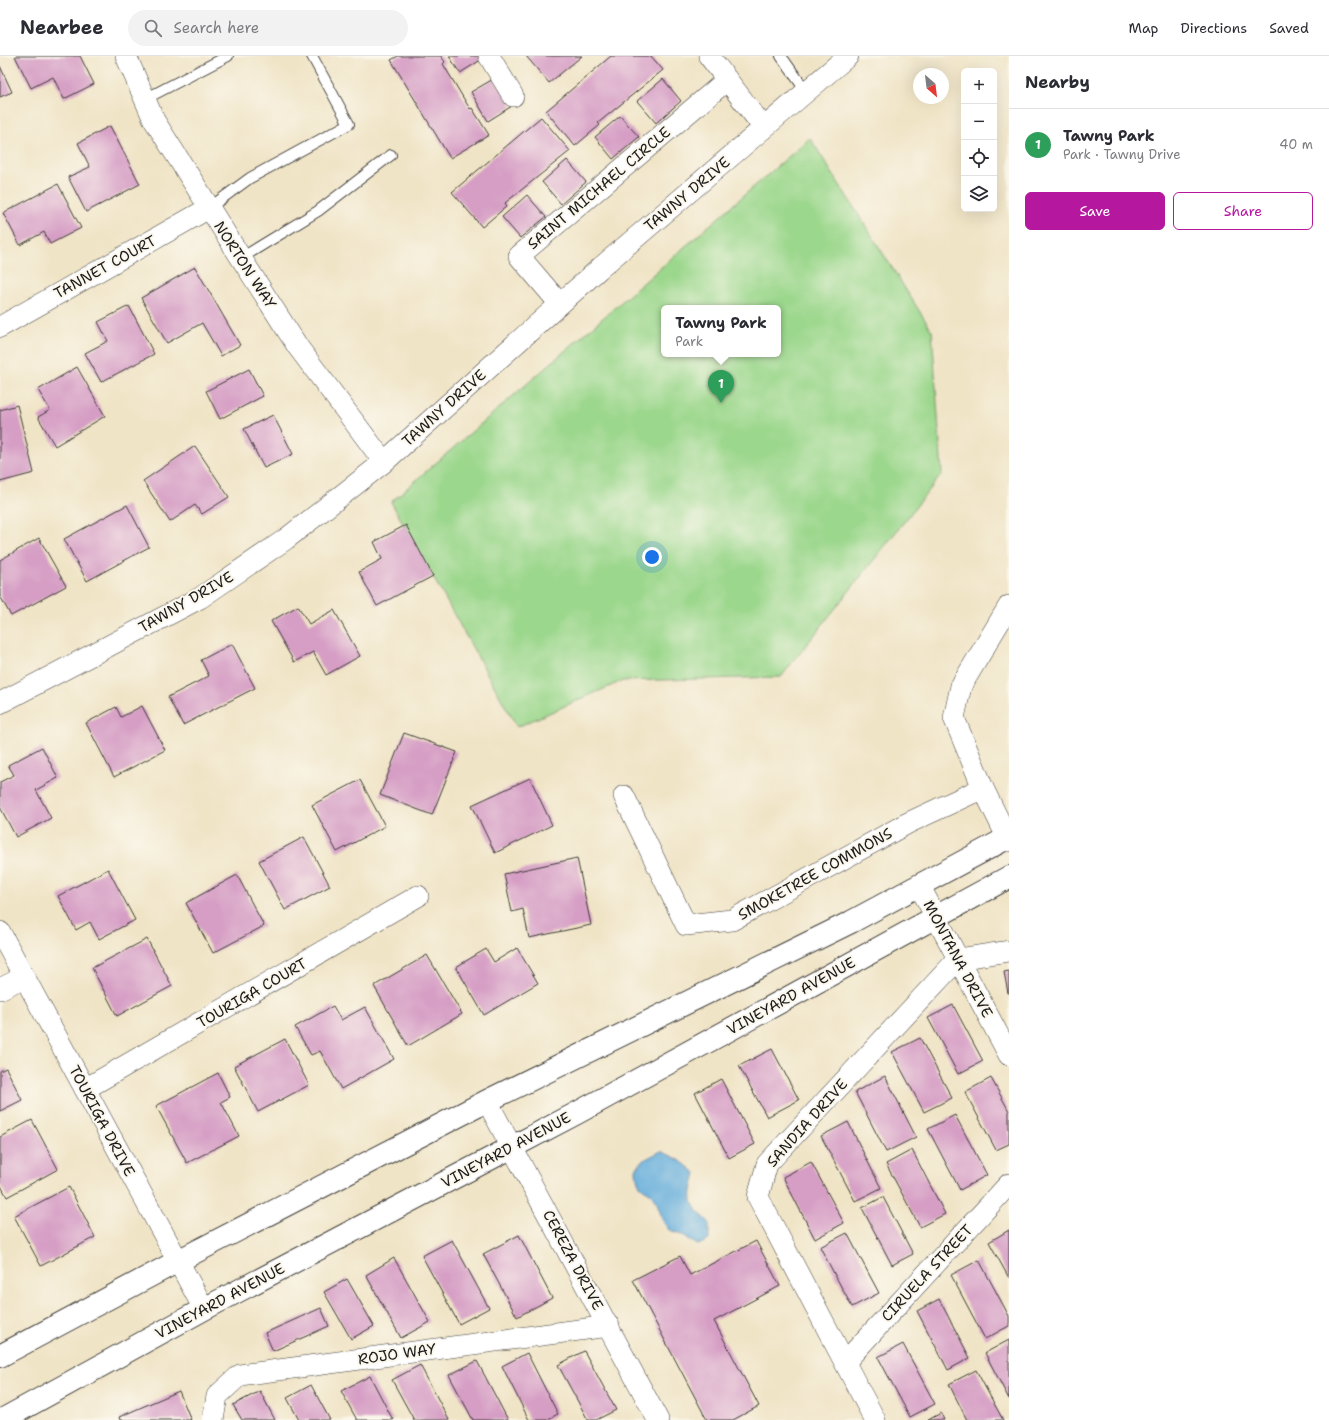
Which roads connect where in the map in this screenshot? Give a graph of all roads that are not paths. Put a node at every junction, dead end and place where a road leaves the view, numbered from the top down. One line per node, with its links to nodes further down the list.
1 (126, 56): 11 (street, NORTON WAY)
2 (228, 56): 11 (lane)
3 (312, 56): 14 (lane)
4 (489, 56): 10 (street)
5 (709, 56): 8 (street)
6 (782, 56): 9 (lane)
7 (848, 56): 9 (street, TAWNY DRIVE)
8 (727, 80): 12 (street); 16 (street, SAINT MICHAEL CIRCLE)
9 (806, 92): 12 (street, TAWNY DRIVE)
10 (513, 96)
11 (145, 98): 14 (street, NORTON WAY)
12 (764, 128): 16 (street, TAWNY DRIVE)
13 (391, 155): 15 (lane)
14 (209, 208): 15 (street, NORTON WAY); 17 (street, TANNET COURT)
15 (241, 258): 18 (street, NORTON WAY)
16 (560, 304): 18 (street, TAWNY DRIVE)
17 (0, 326)
18 (384, 462): 20 (street, TAWNY DRIVE)
19 (1009, 606): 21 (street)
20 (0, 703)
21 (982, 788): 22 (street, SMOKETREE COMMONS); 23 (street)
22 (624, 796)
23 (1008, 839): 25 (street)
24 (1009, 876): 27 (street, VINEYARD AVENUE)
25 (919, 885): 27 (street, MONTANA DRIVE); 35 (street)
26 (418, 896): 34 (street, TOURIGA COURT)
27 (936, 917): 30 (street, MONTANA DRIVE); 36 (street, VINEYARD AVENUE)
28 (0, 932): 31 (street, TOURIGA DRIVE)
29 (1009, 951): 30 (street)
30 (958, 959): 33 (street, MONTANA DRIVE); 42 (street, SANDIA DRIVE)
31 (24, 977): 32 (street); 34 (street, TOURIGA DRIVE)
32 (0, 989)
33 (1009, 1054)
34 (85, 1089): 38 (street, TOURIGA DRIVE)
35 (487, 1101): 36 (street, CEREZA DRIVE); 38 (street)
36 (512, 1147): 39 (street, VINEYARD AVENUE); 40 (street, CEREZA DRIVE)
37 (1009, 1184): 42 (street, CIRUELA STREET)
38 (178, 1261): 39 (street, TOURIGA DRIVE); 41 (street)
39 (204, 1309): 43 (street, VINEYARD AVENUE)
40 (609, 1326): 44 (street, ROJO WAY); 45 (street, CEREZA DRIVE)
41 (0, 1356)
42 (845, 1362): 46 (street, SANDIA DRIVE)
43 (2, 1420)
44 (214, 1420)
45 (658, 1420)
46 (875, 1420)

